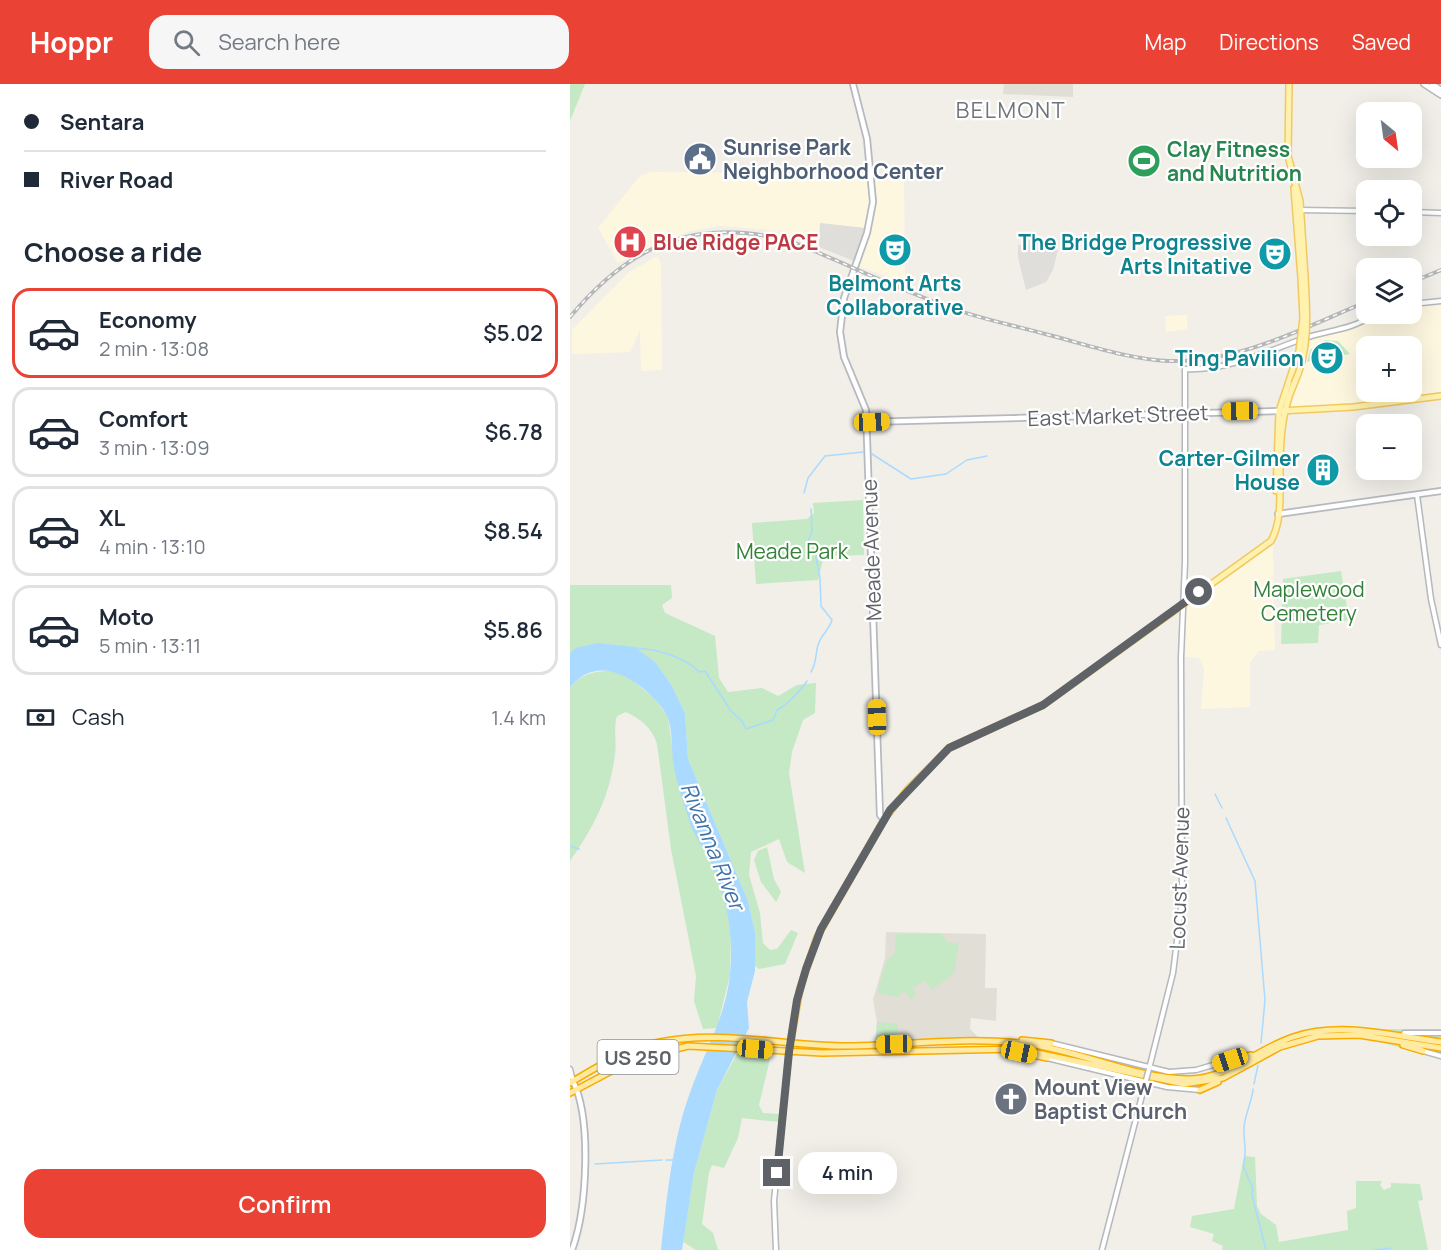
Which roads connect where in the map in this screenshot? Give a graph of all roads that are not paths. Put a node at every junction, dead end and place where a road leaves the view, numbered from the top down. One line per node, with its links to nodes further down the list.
1 (853, 84): 17 (main road, Meade Avenue)
2 (1289, 84): 7 (main road)
3 (1424, 84): 6 (main road)
4 (1432, 84): 5 (main road)
5 (1441, 90)
6 (1441, 95)
7 (1298, 210): 8 (street); 15 (main road, bridge)
8 (1356, 211)
9 (1422, 212): 10 (street)
10 (1441, 213)
11 (1441, 301): 12 (street)
12 (1422, 302)
13 (1356, 324): 16 (street, Locust Avenue)
14 (1441, 396): 15 (main road, East Market Street)
15 (1281, 411): 16 (main road, East Market Street); 20 (main road)
16 (1185, 412): 17 (main road, East Market Street); 21 (street, Locust Avenue)
17 (867, 422): 23 (main road, Meade Avenue)
18 (1441, 491): 19 (main road)
19 (1417, 495): 20 (main road); 22 (street)
20 (1278, 513): 21 (main road)
21 (1182, 604): 23 (main road); 41 (street, Locust Avenue)
22 (1441, 645)
23 (884, 820): 30 (main road)
24 (1372, 1033): 25 (highway); 29 (highway, US 250); 36 (highway, US 250)
25 (1404, 1033): 26 (street)
26 (1441, 1033)
27 (1382, 1039): 33 (highway, US 250); 34 (highway); 42 (highway, US 250)
28 (1002, 1042): 30 (highway, US 250); 31 (highway); 36 (highway, US 250)
29 (1441, 1042)
30 (790, 1043): 35 (main road); 43 (highway, US 250)
31 (1051, 1043): 41 (street)
32 (999, 1048): 35 (highway, US 250); 38 (highway); 42 (highway, US 250)
33 (1441, 1048)
34 (1423, 1051): 37 (street)
35 (789, 1052): 45 (highway, US 250); 49 (street)
36 (1256, 1055): 39 (highway)
37 (1441, 1056)
38 (1047, 1058): 44 (street)
39 (1230, 1060): 41 (street)
40 (570, 1069): 43 (street)
41 (1149, 1069): 44 (street, Locust Avenue, bridge)
42 (1232, 1074): 46 (highway)
43 (571, 1080): 45 (main road)
44 (1145, 1081): 46 (street); 50 (street, Locust Avenue)
45 (577, 1089): 47 (highway, US 250); 48 (main road)
46 (1200, 1090)
47 (570, 1093)
48 (572, 1250)
49 (776, 1250)
50 (1102, 1250)

